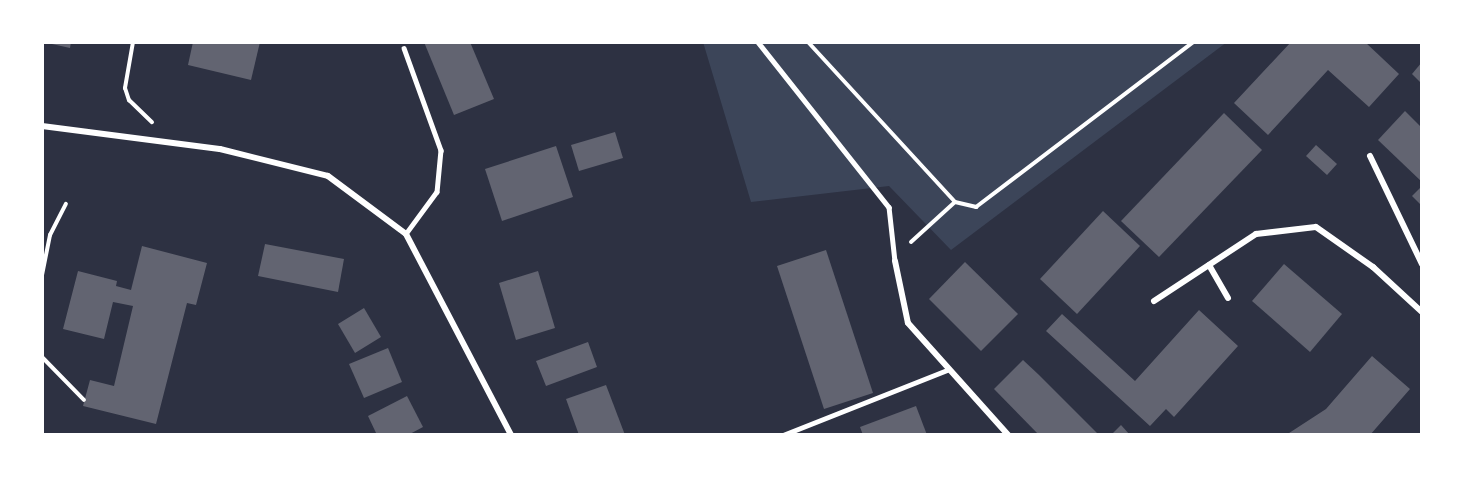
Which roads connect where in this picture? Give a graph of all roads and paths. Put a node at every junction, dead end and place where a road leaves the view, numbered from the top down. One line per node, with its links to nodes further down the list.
1 (133, 42): 7 (path)
2 (758, 42): 12 (lane)
3 (808, 42): 9 (path)
4 (1193, 42): 9 (path)
5 (404, 48): 11 (lane)
6 (42, 126): 7 (street)
7 (159, 141): 11 (street)
8 (1370, 156): 13 (street)
9 (955, 202): 12 (path)
10 (66, 204): 15 (path)
11 (406, 234): 22 (street)
12 (896, 261): 20 (street)
13 (1422, 264)
14 (1209, 265): 16 (street); 17 (street); 18 (street)
15 (42, 275)
16 (1228, 298)
17 (1154, 301)
18 (1422, 312)
19 (42, 357): 21 (path)
20 (947, 370): 23 (lane); 24 (street)
21 (84, 400)
22 (511, 435)
23 (783, 435)
24 (1008, 435)

